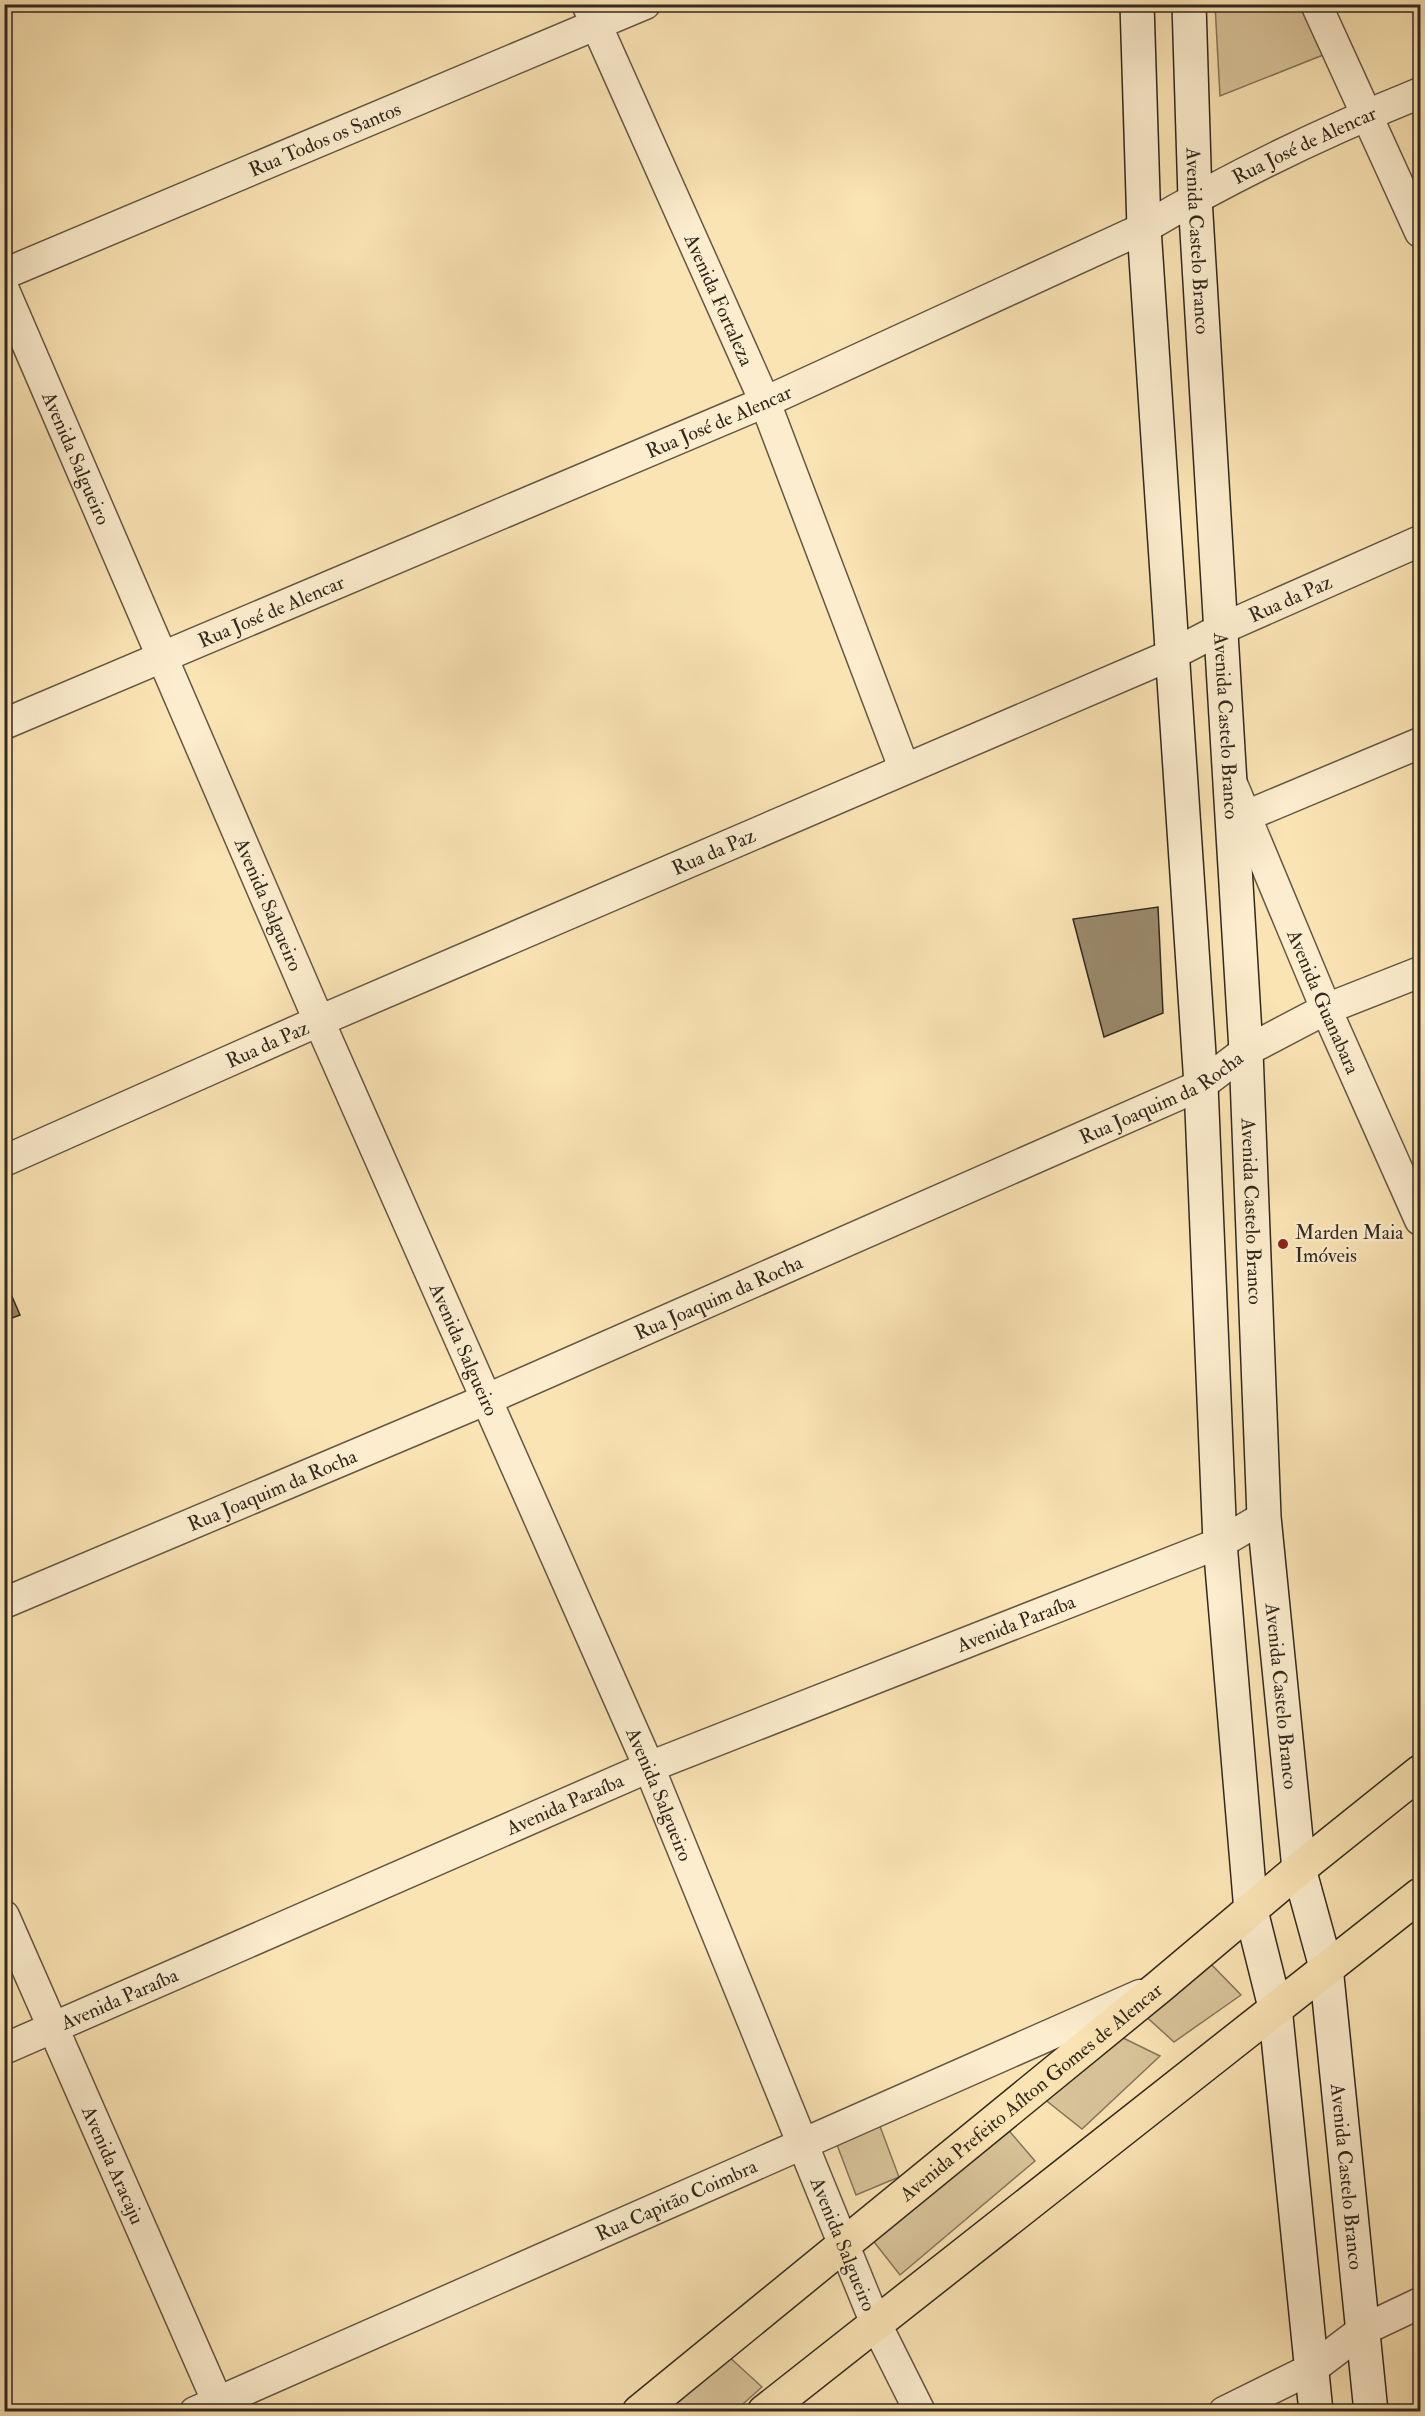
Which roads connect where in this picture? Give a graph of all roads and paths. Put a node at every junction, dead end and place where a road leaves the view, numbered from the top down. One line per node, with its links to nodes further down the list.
1 (645, 4): 5 (street, Rua Todos os Santos)
2 (1137, 4): 9 (main road)
3 (1189, 4): 8 (main road, Avenida Castelo Branco)
4 (1316, 4): 7 (street)
5 (591, 15): 11 (street, Rua Todos os Santos); 13 (street, Avenida Fortaleza)
6 (1420, 93): 7 (street, Rua José de Alencar)
7 (1365, 116): 8 (street, Rua José de Alencar); 10 (street)
8 (1195, 198): 9 (street, Rua José de Alencar); 15 (main road, Avenida Castelo Branco)
9 (1144, 228): 13 (street, Rua José de Alencar); 17 (main road)
10 (1420, 232)
11 (4, 274)
12 (4, 290): 16 (street, Avenida Salgueiro)
13 (765, 402): 16 (street, Rua José de Alencar); 20 (street, Avenida Fortaleza)
14 (1420, 541): 15 (street, Rua da Paz)
15 (1221, 629): 17 (street, Rua da Paz); 21 (main road, Avenida Castelo Branco)
16 (164, 655): 18 (street, Rua José de Alencar); 25 (street, Avenida Salgueiro)
17 (1171, 655): 20 (street, Rua da Paz); 27 (main road)
18 (4, 724)
19 (1420, 743): 22 (street)
20 (904, 768): 25 (street, Rua da Paz)
21 (1231, 781): 22 (street, Avenida Guanabara); 26 (main road, Avenida Castelo Branco)
22 (1246, 816): 24 (street, Avenida Guanabara)
23 (1420, 972): 24 (street, Rua Joaquim da Rocha)
24 (1326, 1009): 26 (street, Rua Joaquim da Rocha); 29 (street, Avenida Guanabara)
25 (319, 1021): 28 (street, Rua da Paz); 30 (street, Avenida Salgueiro)
26 (1246, 1051): 27 (street, Rua Joaquim da Rocha); 31 (main road, Avenida Castelo Branco)
27 (1201, 1085): 30 (street, Rua Joaquim da Rocha); 32 (main road)
28 (4, 1161)
29 (1420, 1220)
30 (485, 1400): 33 (street, Rua Joaquim da Rocha); 34 (street, Avenida Salgueiro)
31 (1264, 1517): 32 (street, Avenida Paraíba); 36 (main road, Avenida Castelo Branco)
32 (1220, 1543): 34 (street, Avenida Paraíba); 38 (main road)
33 (4, 1602)
34 (650, 1767): 43 (street, Avenida Paraíba); 45 (street, Avenida Salgueiro)
35 (1420, 1772): 36 (main road, Avenida Prefeito Aílton Gomes de Alencar)
36 (1299, 1869): 38 (main road, Avenida Prefeito Aílton Gomes de Alencar); 40 (main road, Avenida Castelo Branco)
37 (1420, 1894): 40 (main road)
38 (1251, 1911): 41 (main road, Avenida Prefeito Aílton Gomes de Alencar); 42 (main road)
39 (4, 1916): 43 (street, Avenida Aracaju)
40 (1326, 1967): 42 (main road); 49 (main road, Avenida Castelo Branco)
41 (1159, 1987): 45 (street, Rua Capitão Coimbra); 46 (main road, Avenida Prefeito Aílton Gomes de Alencar)
42 (1275, 2007): 48 (main road); 50 (main road)
43 (54, 2028): 44 (street, Avenida Paraíba); 51 (street, Avenida Aracaju)
44 (4, 2049)
45 (804, 2142): 46 (street, Avenida Salgueiro); 51 (street, Rua Capitão Coimbra)
46 (844, 2245): 48 (street, Avenida Salgueiro); 52 (main road, Avenida Prefeito Aílton Gomes de Alencar)
47 (1420, 2303): 49 (street)
48 (876, 2324): 53 (main road); 54 (street, Avenida Salgueiro)
49 (1363, 2330): 50 (street); 57 (main road, Avenida Castelo Branco)
50 (1313, 2368): 55 (street); 56 (main road)
51 (212, 2408)
52 (639, 2412)
53 (764, 2412)
54 (920, 2412)
55 (1224, 2412)
56 (1316, 2412)
57 (1371, 2412)

